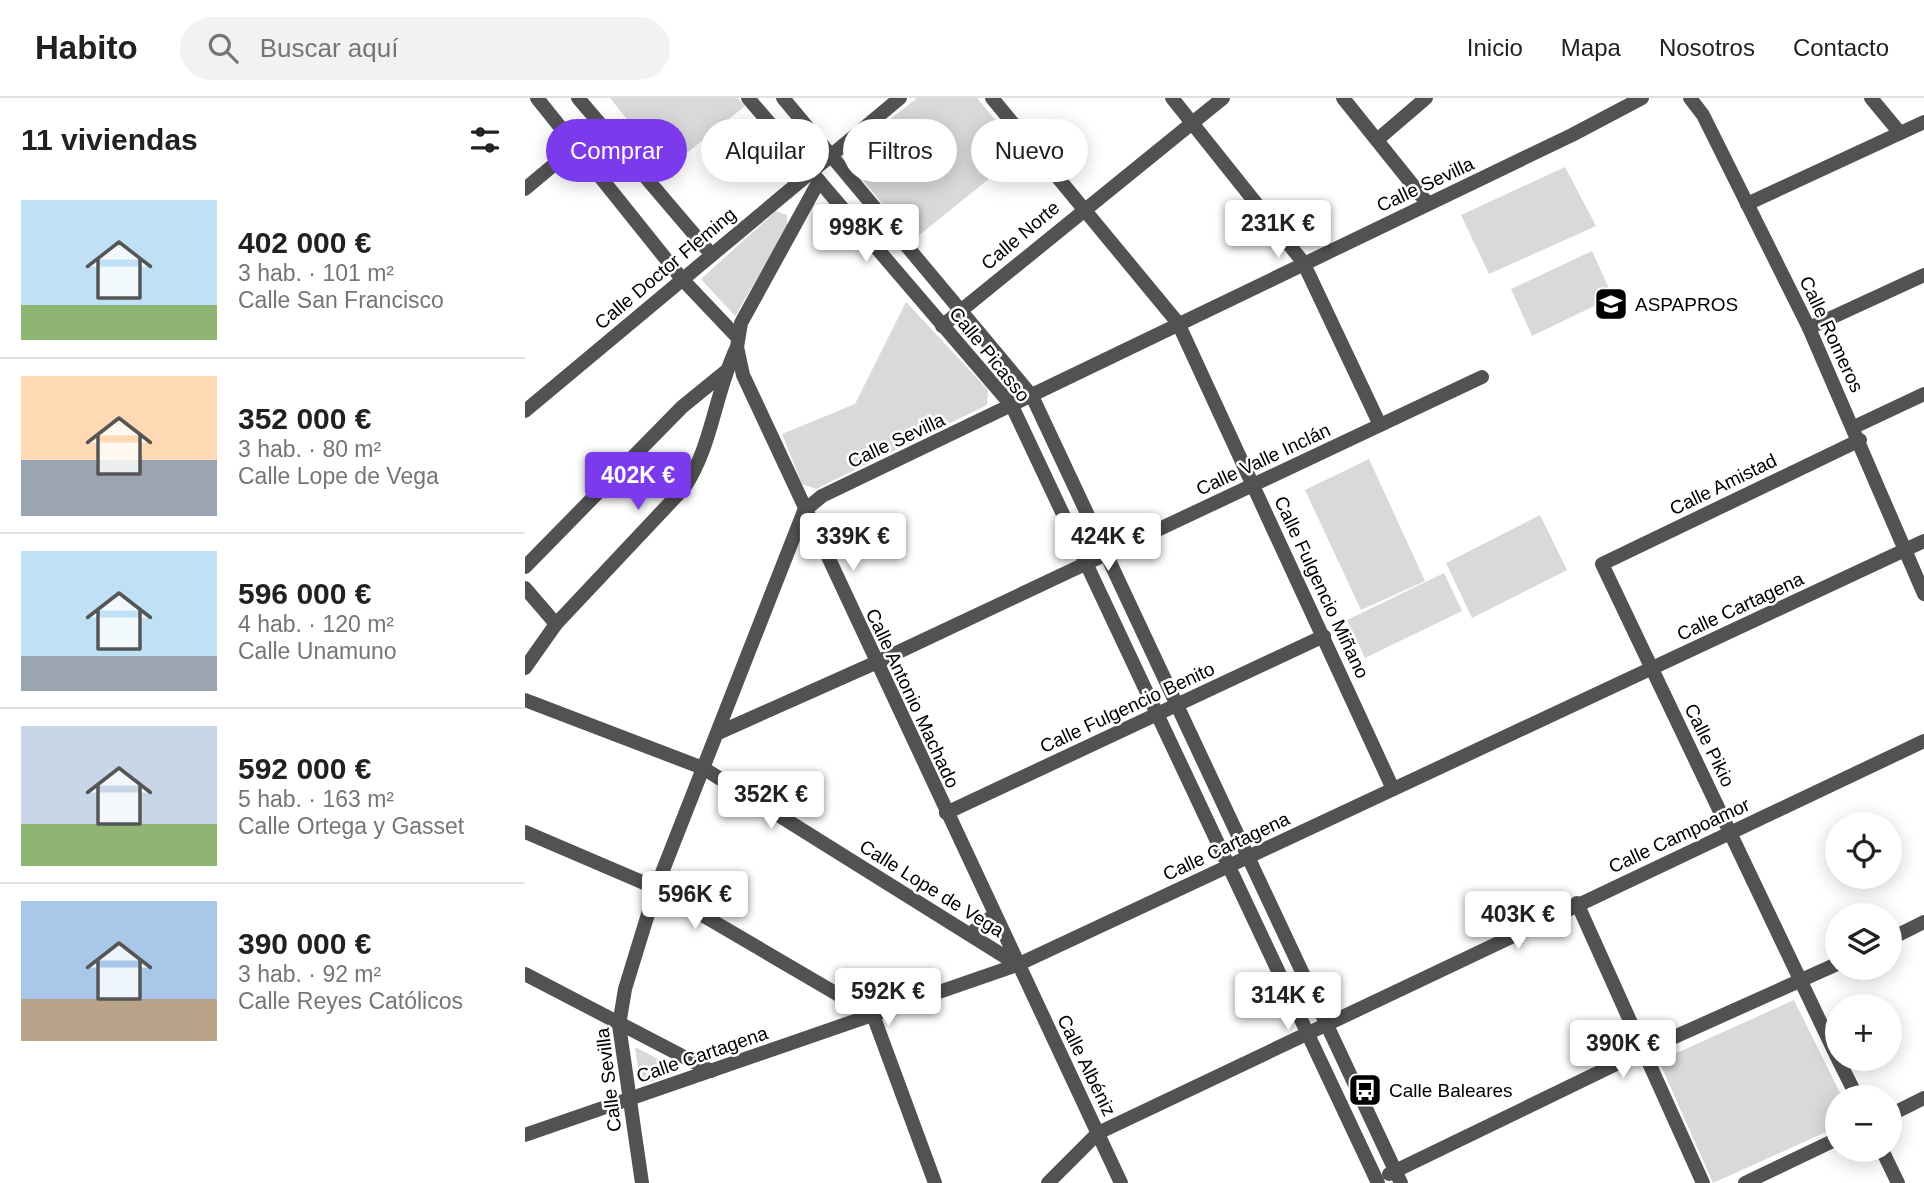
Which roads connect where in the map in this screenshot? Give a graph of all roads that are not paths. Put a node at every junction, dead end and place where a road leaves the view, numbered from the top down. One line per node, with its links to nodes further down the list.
1 (537, 98): 14 (street)
2 (578, 98): 31 (street)
3 (748, 98): 15 (street, Calle Picasso)
4 (783, 98): 20 (street, Calle Picasso)
5 (900, 98): 20 (street, Calle Doctor Fleming)
6 (992, 98): 30 (street, Calle Fulgencio Miñano)
7 (1171, 98): 17 (street)
8 (1223, 98): 17 (street, Calle Norte)
9 (1343, 98): 19 (street)
10 (1426, 98): 19 (street)
11 (1642, 98): 28 (street, Calle Sevilla)
12 (1690, 98): 29 (street, Calle Romeros)
13 (1871, 98): 18 (street)
14 (553, 119)
15 (766, 119)
16 (1924, 122): 18 (street)
17 (1192, 123): 30 (street, Calle Norte); 32 (street)
18 (1900, 133): 29 (street)
19 (1377, 140): 28 (street)
20 (831, 155): 21 (street, Calle Doctor Fleming); 35 (street, Calle Picasso)
21 (829, 158)
22 (546, 172): 27 (street)
23 (603, 182): 34 (street)
24 (807, 182): 31 (street, Calle Doctor Fleming)
25 (812, 182): 39 (street)
26 (820, 182): 37 (street, Calle Picasso)
27 (525, 189)
28 (1428, 204): 32 (street, Calle Sevilla)
29 (1747, 204): 38 (street, Calle Romeros)
30 (1084, 208): 35 (street, Calle Norte); 36 (street, Calle Fulgencio Miñano)
31 (711, 254): 34 (street, Calle Doctor Fleming)
32 (1303, 262): 36 (street, Calle Sevilla); 46 (street)
33 (1924, 275): 38 (street)
34 (682, 279): 39 (street); 45 (street, Calle Doctor Fleming)
35 (960, 310): 37 (street, Calle Norte); 43 (street, Calle Picasso)
36 (1178, 323): 43 (street, Calle Sevilla); 48 (street, Calle Fulgencio Miñano)
37 (942, 326): 44 (street, Calle Picasso)
38 (1809, 328): 47 (street, Calle Romeros)
39 (737, 342): 40 (street); 49 (street, Calle Antonio Machado)
40 (725, 372): 55 (street); 58 (street)
41 (1482, 377): 46 (street, Calle Valle Inclán)
42 (1924, 394): 47 (street, Calle Amistad)
43 (1032, 396): 44 (street, Calle Sevilla); 52 (street, Calle Picasso)
44 (1012, 406): 49 (street, Calle Sevilla); 53 (street, Calle Picasso)
45 (525, 411)
46 (1380, 425): 48 (street, Calle Valle Inclán)
47 (1857, 433): 51 (street, Calle Romeros); 54 (street, Calle Amistad)
48 (1253, 484): 52 (street, Calle Valle Inclán); 59 (street, Calle Fulgencio Miñano)
49 (804, 511): 60 (street, Calle Antonio Machado); 66 (street, Calle Sevilla)
50 (1924, 541): 51 (street, Calle Cartagena)
51 (1906, 550): 57 (street, Calle Romeros); 62 (street, Calle Cartagena)
52 (1106, 554): 53 (street, Calle Valle Inclán); 64 (street, Calle Picasso)
53 (1086, 564): 60 (street, Calle Valle Inclán); 65 (street, Calle Picasso)
54 (1602, 564): 62 (street, Calle Pikio)
55 (525, 567)
56 (525, 588): 58 (street)
57 (1924, 594)
58 (556, 624): 61 (street)
59 (1324, 636): 64 (street, Calle Fulgencio Benito); 69 (street, Calle Fulgencio Miñano)
60 (875, 663): 66 (street, Calle Valle Inclán); 70 (street, Calle Antonio Machado)
61 (525, 668)
62 (1652, 668): 69 (street, Calle Cartagena); 72 (street, Calle Pikio)
63 (525, 700): 68 (street, Calle Lope de Vega)
64 (1177, 705): 65 (street, Calle Fulgencio Benito); 73 (street, Calle Picasso)
65 (1157, 714): 70 (street, Calle Fulgencio Benito); 74 (street, Calle Picasso)
66 (717, 733): 68 (street, Calle Sevilla)
67 (1924, 741): 72 (street, Calle Campoamor)
68 (703, 768): 75 (street, Calle Sevilla); 80 (street, Calle Lope de Vega)
69 (1393, 789): 73 (street, Calle Cartagena)
70 (947, 813): 77 (street, Calle Antonio Machado)
71 (525, 832): 75 (street)
72 (1731, 833): 76 (street, Calle Campoamor); 84 (street, Calle Pikio)
73 (1248, 857): 74 (street, Calle Cartagena); 86 (street)
74 (1229, 866): 81 (street, Calle Cartagena); 89 (street)
75 (656, 888): 85 (street); 87 (street, Calle Sevilla)
76 (1577, 903): 86 (street, Calle Campoamor); 90 (street)
77 (994, 915): 80 (street); 81 (street, Calle Antonio Machado)
78 (1924, 922): 79 (street)
79 (1902, 933)
80 (970, 934): 81 (street, Calle Lope de Vega)
81 (1017, 965): 85 (street, Calle Cartagena); 95 (street, Calle Albéniz)
82 (1825, 970): 84 (street)
83 (525, 974): 87 (street)
84 (1802, 981): 88 (street, Calle Pikio); 90 (street)
85 (873, 1015): 91 (street, Calle Cartagena); 102 (street)
86 (1327, 1023): 89 (street, Calle Campoamor); 99 (street)
87 (619, 1025): 91 (street); 93 (street, Calle Sevilla)
88 (1825, 1030)
89 (1307, 1033): 95 (street, Calle Campoamor); 100 (street)
90 (1643, 1051): 99 (street); 105 (street)
91 (711, 1071): 93 (street, Calle Cartagena)
92 (1924, 1098): 94 (street)
93 (629, 1099): 96 (street, Calle Cartagena); 101 (street, Calle Sevilla)
94 (1902, 1109)
95 (1098, 1133): 103 (street, Calle Campoamor); 104 (street, Calle Albéniz)
96 (525, 1135)
97 (1825, 1145): 106 (street)
98 (1888, 1162): 107 (street)
99 (1398, 1177): 100 (street)
100 (1375, 1182)
101 (642, 1183)
102 (935, 1183)
103 (1048, 1183)
104 (1121, 1183)
105 (1703, 1183)
106 (1745, 1183)
107 (1898, 1183)

